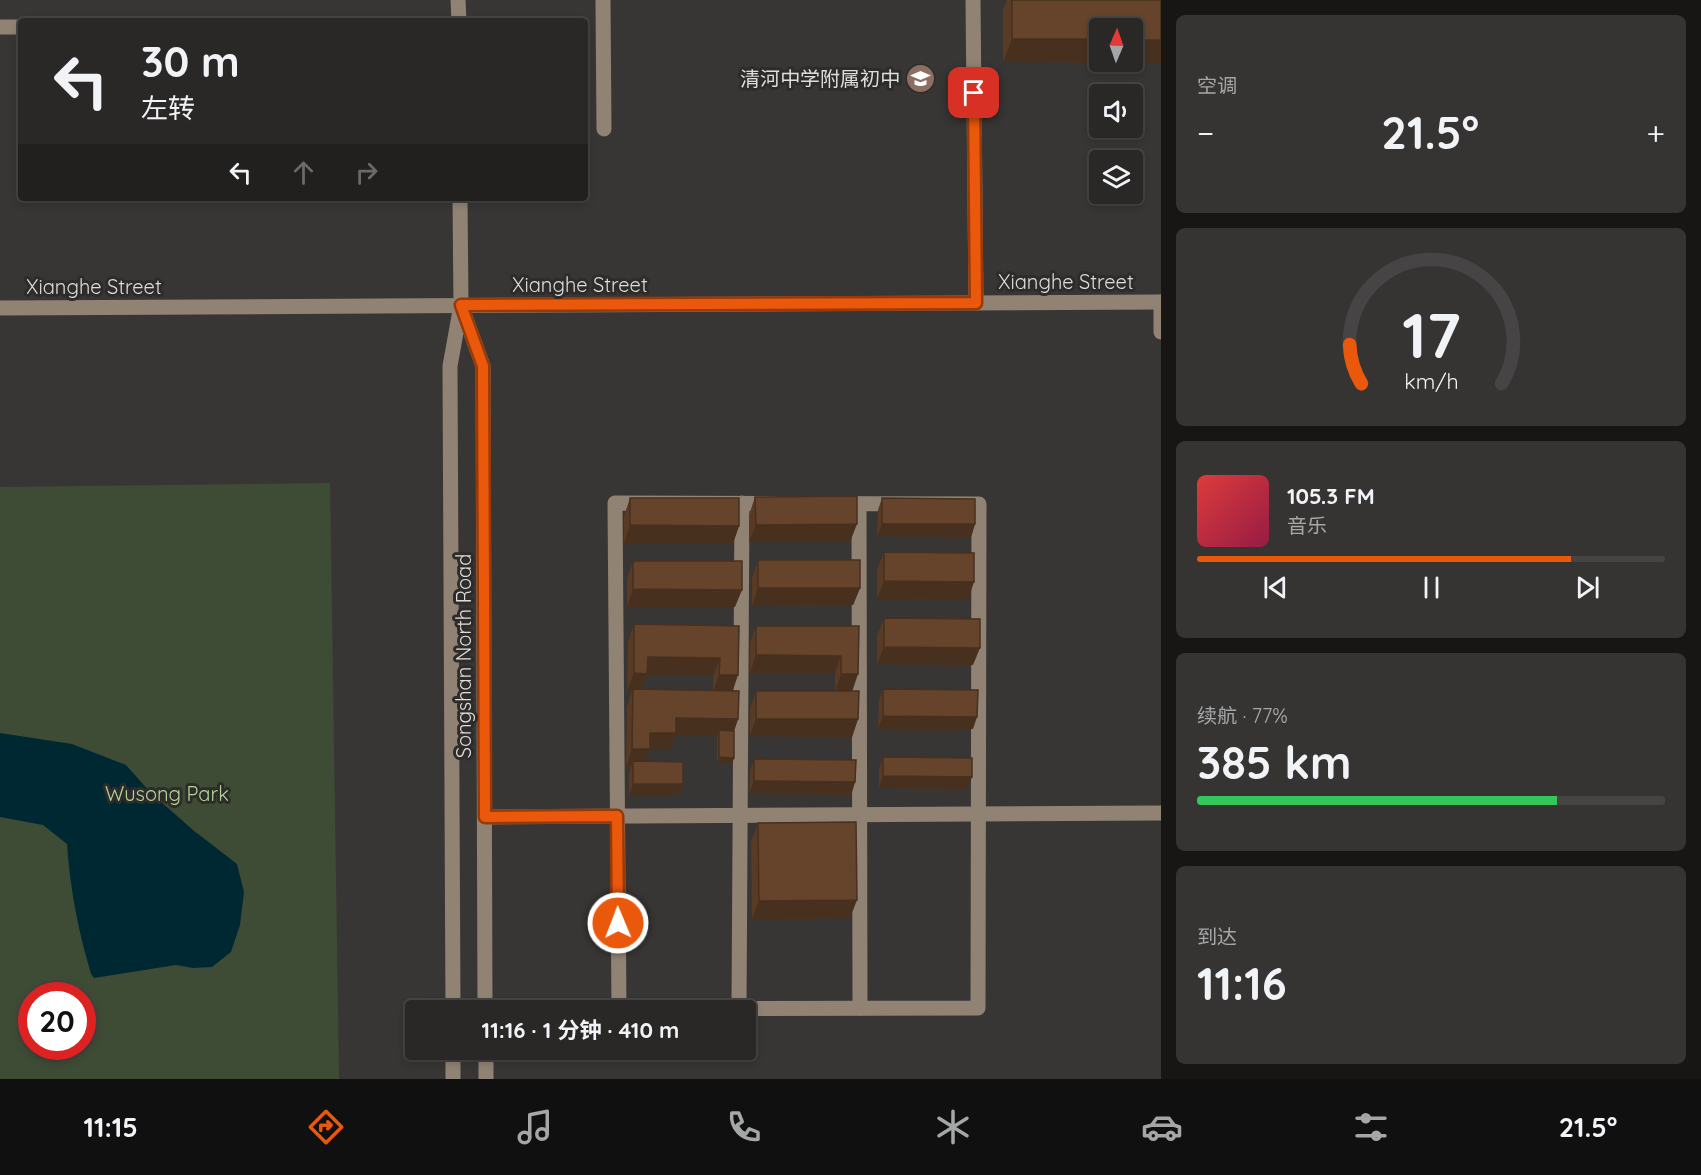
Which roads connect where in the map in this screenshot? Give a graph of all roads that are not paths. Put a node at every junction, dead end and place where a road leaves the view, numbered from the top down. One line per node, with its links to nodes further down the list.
1 (458, 0): 4 (street)
2 (603, 0): 7 (street)
3 (973, 0): 10 (street)
4 (459, 18)
5 (0, 27): 6 (street)
6 (18, 27)
7 (604, 129)
8 (460, 201): 11 (street, Songshan North Road)
9 (1161, 302): 10 (street, Xianghe Street); 13 (street)
10 (976, 303): 11 (street, Xianghe Street)
11 (461, 305): 12 (street, Xianghe Street); 21 (street, Songshan North Road); 22 (street, Songshan North Road)
12 (0, 308)
13 (1161, 332)
14 (742, 503): 15 (street); 18 (street); 20 (street)
15 (859, 504): 17 (street); 19 (street)
16 (1161, 813): 17 (street)
17 (978, 814): 19 (street); 27 (street)
18 (740, 815): 19 (street); 20 (street); 25 (street)
19 (860, 815): 27 (street)
20 (617, 816): 21 (street); 24 (street)
21 (485, 817): 23 (street, Songshan North Road)
22 (453, 1000)
23 (485, 1000)
24 (619, 1000)
25 (739, 1000)
26 (756, 1008): 27 (street)
27 (860, 1008)
28 (453, 1060): 30 (street)
29 (486, 1060): 31 (street)
30 (453, 1079)
31 (486, 1079)

